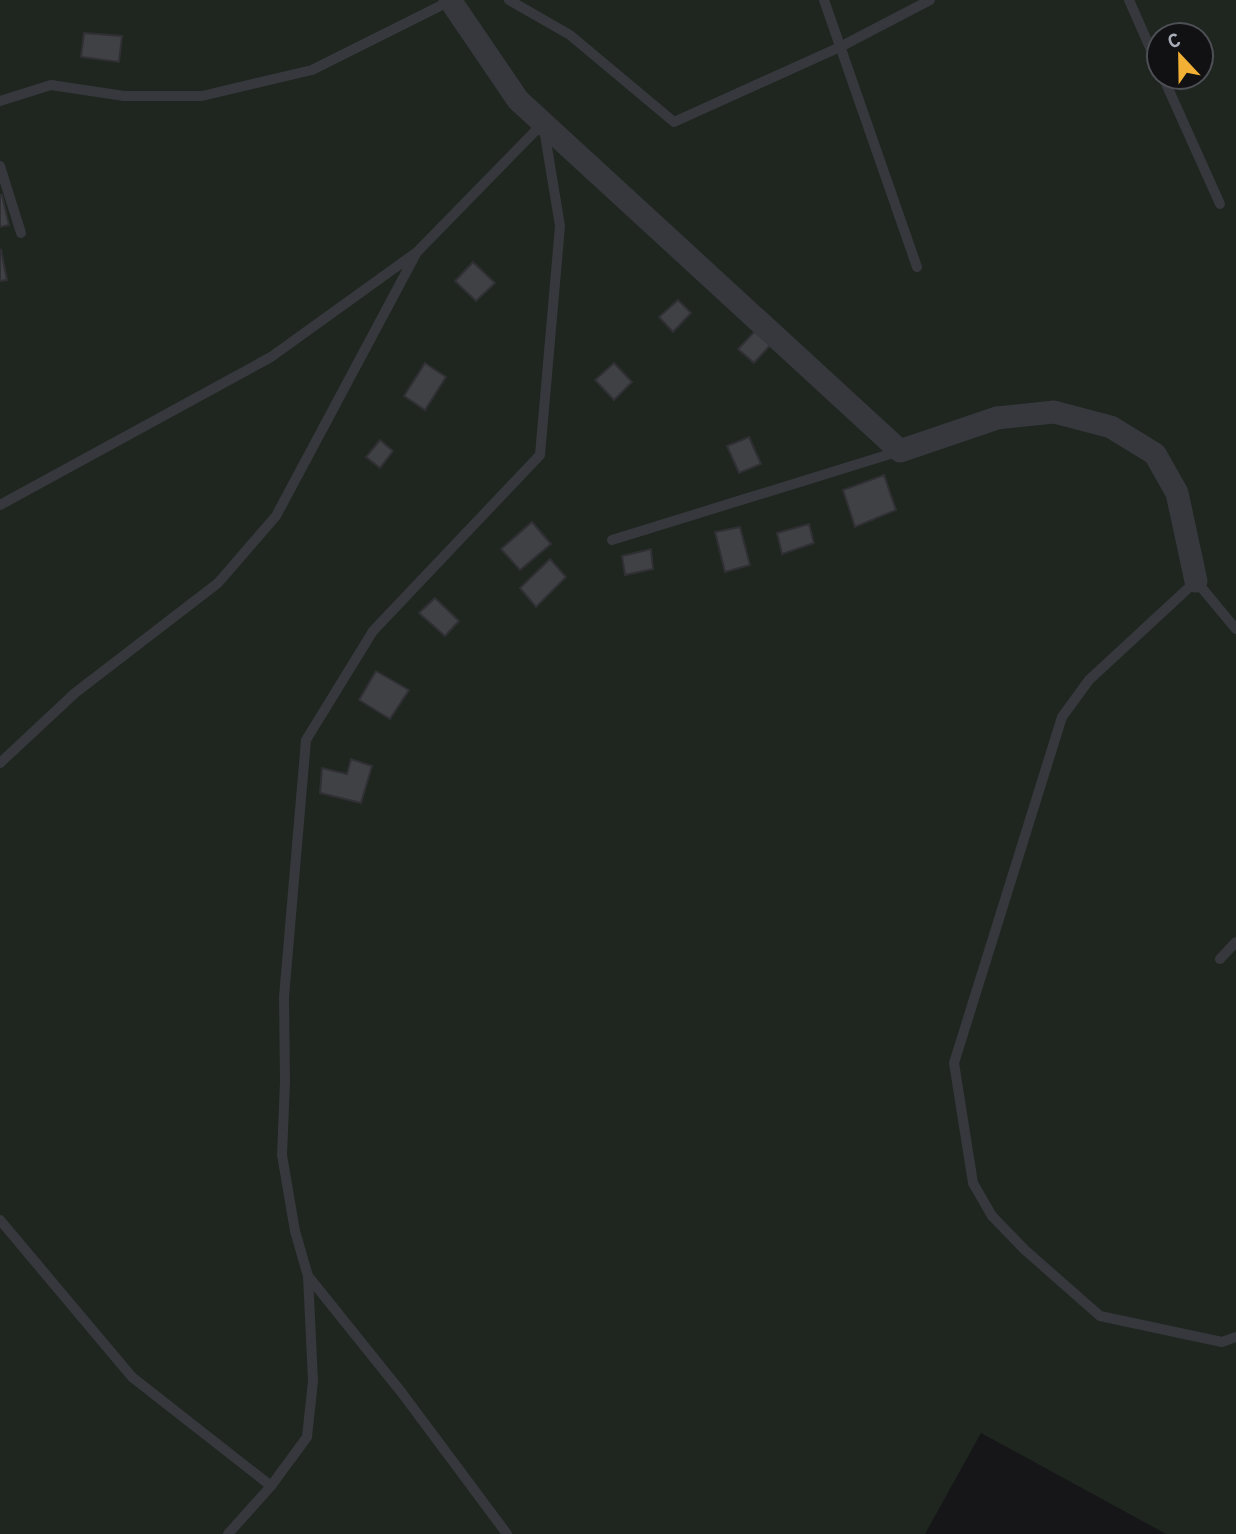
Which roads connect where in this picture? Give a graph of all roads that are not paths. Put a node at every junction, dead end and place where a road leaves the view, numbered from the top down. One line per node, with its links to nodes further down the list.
1 (450, 0): 9 (lane); 10 (street)
2 (509, 0): 7 (lane)
3 (824, 0): 7 (lane)
4 (929, 0): 7 (lane)
5 (1129, 0): 6 (lane)
6 (1145, 36)
7 (841, 47): 15 (lane)
8 (1169, 91): 12 (lane)
9 (0, 101)
10 (543, 123): 14 (lane); 16 (street); 25 (lane)
11 (0, 166): 13 (lane)
12 (1220, 204)
13 (21, 233)
14 (417, 253): 17 (lane); 21 (lane)
15 (917, 267)
16 (900, 451): 18 (lane); 19 (street)
17 (0, 505)
18 (612, 540)
19 (1196, 581): 20 (lane); 26 (lane)
20 (1236, 629)
21 (0, 764)
22 (1236, 942): 23 (lane)
23 (1220, 959)
24 (0, 1220): 27 (lane)
25 (308, 1276): 27 (lane); 29 (lane)
26 (1236, 1337)
27 (271, 1486): 28 (lane)
28 (228, 1534)
29 (507, 1534)

